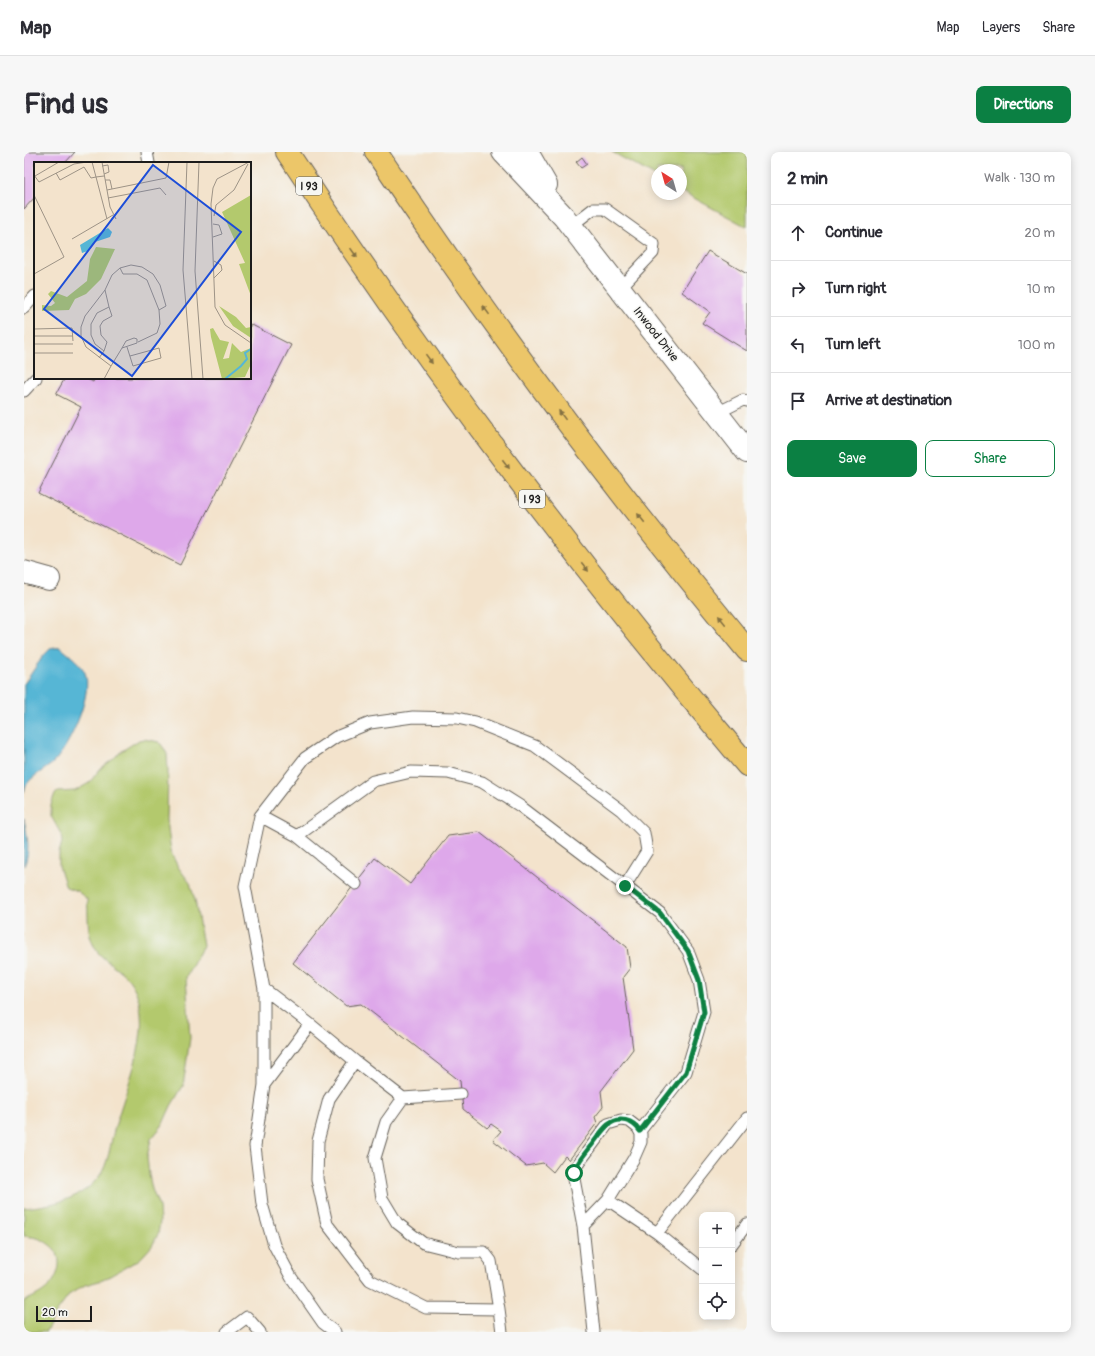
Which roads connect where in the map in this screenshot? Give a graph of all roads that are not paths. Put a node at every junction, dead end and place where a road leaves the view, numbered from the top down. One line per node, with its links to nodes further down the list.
1 (147, 152): 6 (lane)
2 (287, 152): 19 (highway, I 93, one-way to 19)
3 (376, 152): 18 (highway, one-way to 3)
4 (503, 152): 7 (street, Inwood Drive)
5 (527, 152): 7 (street, Inwood Drive)
6 (150, 162)
7 (568, 221): 8 (street, Inwood Drive); 8 (lane)
8 (620, 288): 14 (street, Inwood Drive)
9 (34, 297): 10 (lane)
10 (24, 308)
11 (35, 379): 12 (lane)
12 (24, 391)
13 (747, 401): 14 (lane)
14 (717, 413): 15 (street, Inwood Drive)
15 (747, 452)
16 (24, 572): 17 (street)
17 (49, 579)
18 (747, 650)
19 (747, 765)
20 (260, 816): 21 (lane); 23 (lane); 24 (lane)
21 (297, 836): 22 (lane); 23 (lane)
22 (356, 884)
23 (625, 886): 31 (lane)
24 (264, 989): 25 (lane); 27 (lane)
25 (310, 1024): 26 (lane); 27 (lane)
26 (356, 1061): 29 (lane); 38 (lane)
27 (264, 1085): 41 (lane)
28 (461, 1094): 29 (lane)
29 (403, 1098): 38 (lane)
30 (747, 1118): 35 (lane)
31 (640, 1131): 32 (lane); 34 (lane)
32 (608, 1200): 34 (lane); 35 (lane)
33 (747, 1224): 36 (lane)
34 (583, 1226): 43 (lane)
35 (657, 1233): 37 (lane)
36 (735, 1240)
37 (699, 1267)
38 (499, 1309): 42 (lane)
39 (227, 1332): 40 (lane)
40 (260, 1332)
41 (335, 1332)
42 (502, 1332)
43 (594, 1332)

